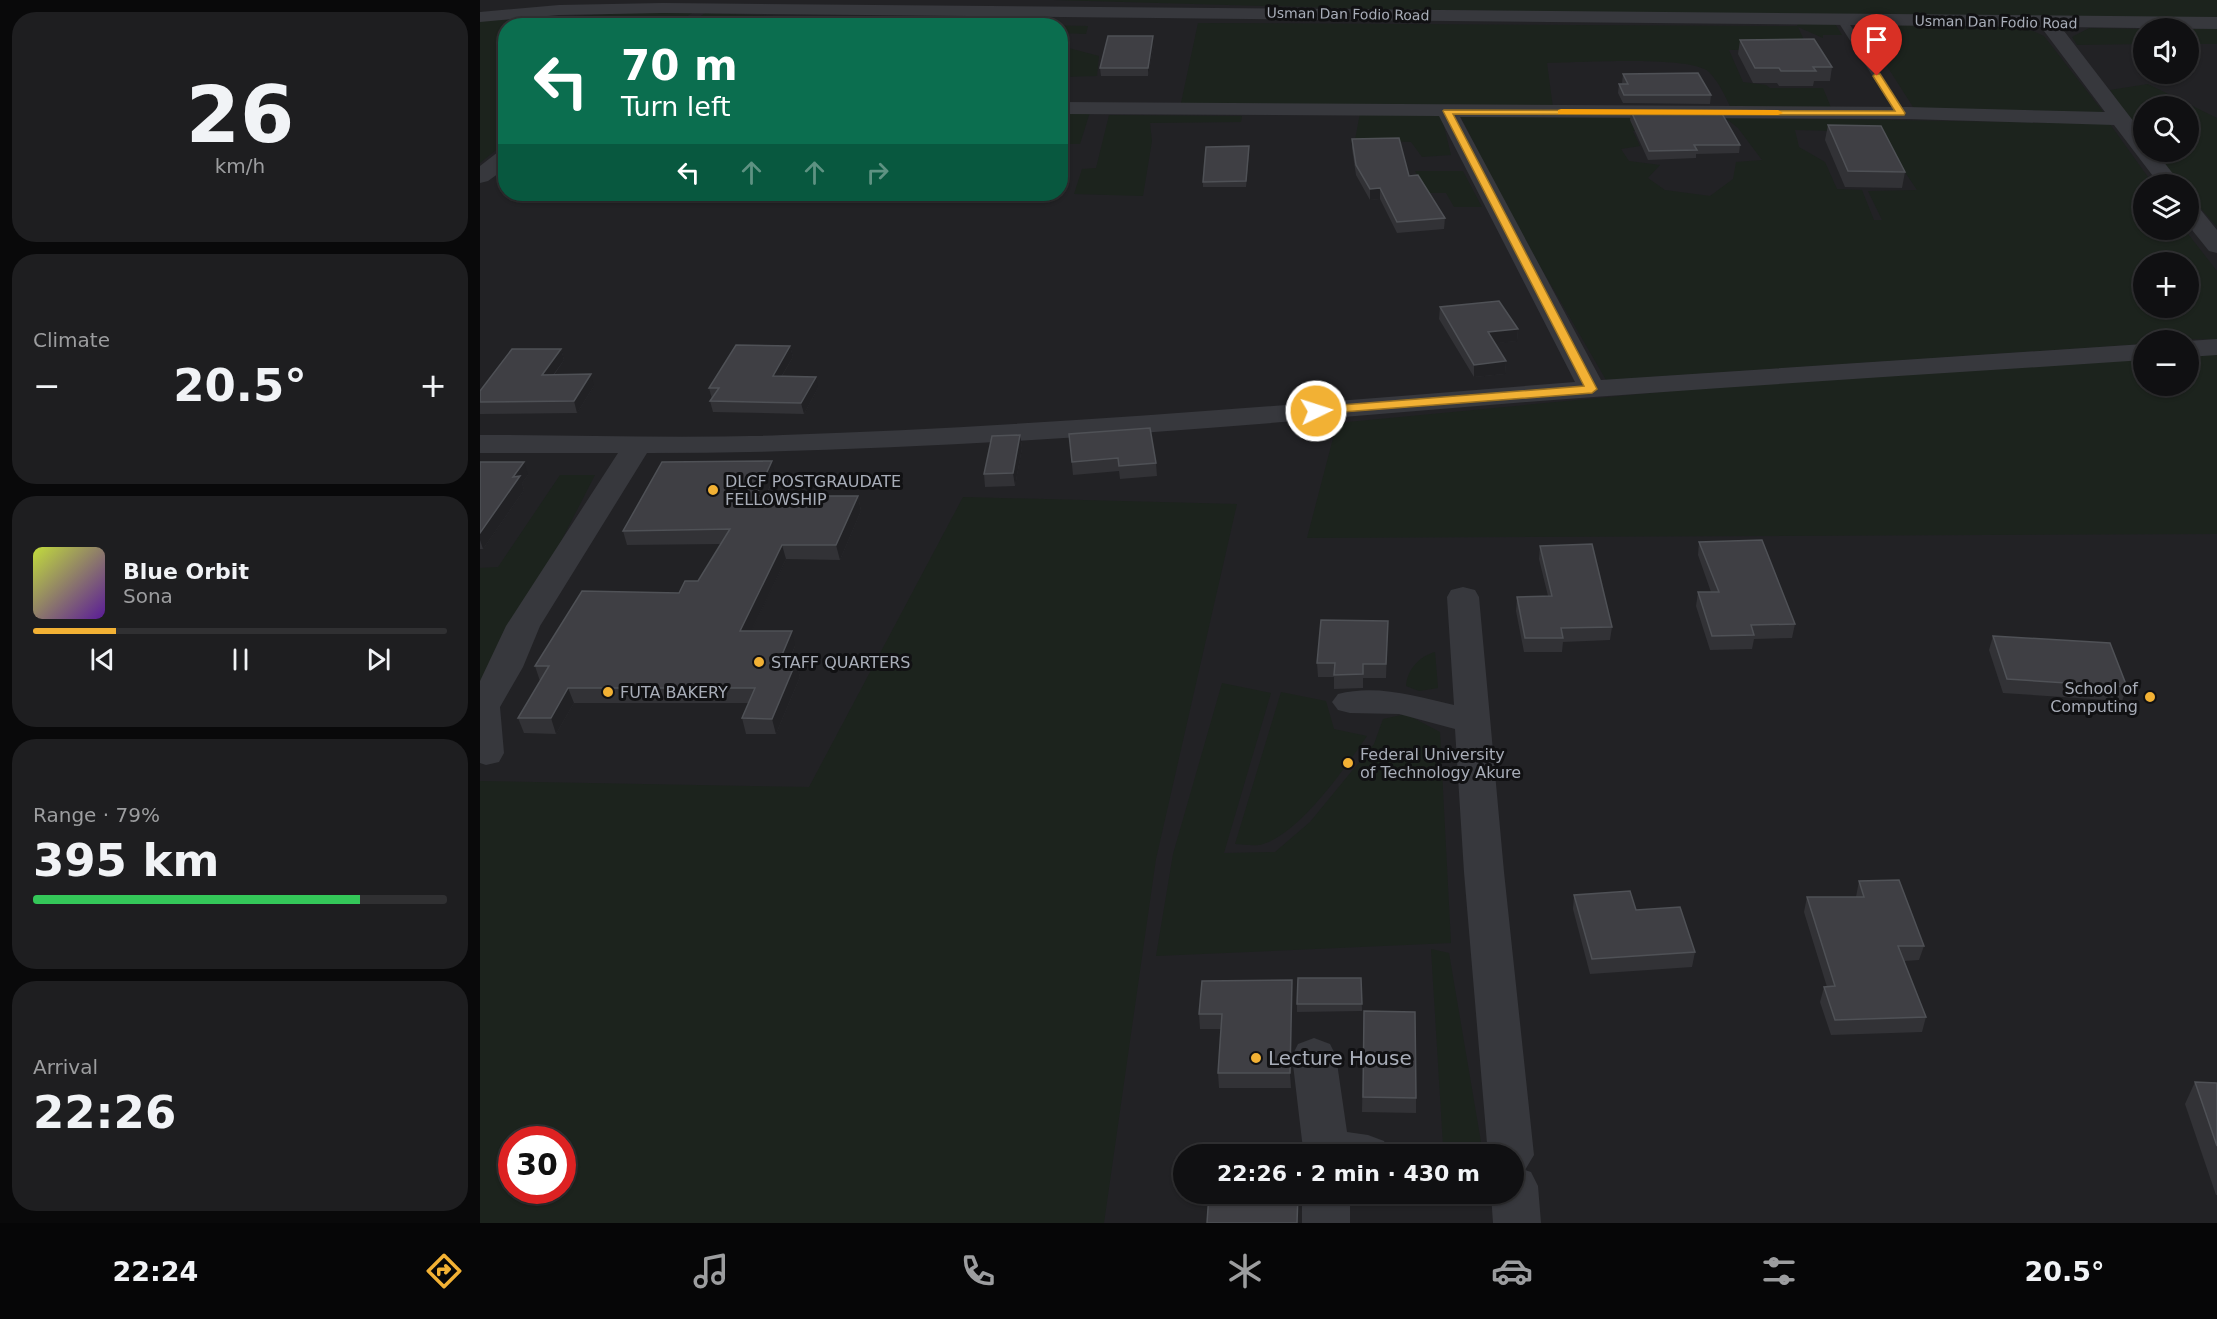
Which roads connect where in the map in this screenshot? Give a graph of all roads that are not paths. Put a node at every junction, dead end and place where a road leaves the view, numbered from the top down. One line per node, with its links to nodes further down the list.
1 (710, 9): 2 (street, Usman Dan Fodio Road); 3 (street); 4 (street, Usman Dan Fodio Road)
2 (480, 17)
3 (698, 18)
4 (1842, 20): 5 (street, Usman Dan Fodio Road); 9 (lane)
5 (2048, 23): 6 (street, Usman Dan Fodio Road); 10 (street)
6 (2217, 23)
7 (1068, 108): 8 (street)
8 (1447, 111): 9 (street); 21 (street)
9 (1901, 113): 10 (street)
10 (2119, 118): 11 (street)
11 (2133, 136)
12 (2153, 162): 14 (street)
13 (498, 163): 15 (street)
14 (2162, 174)
15 (480, 177)
16 (2199, 223): 17 (street)
17 (2217, 246)
18 (2217, 347): 19 (street)
19 (2199, 348)
20 (2133, 353): 21 (street)
21 (1592, 389): 23 (street)
22 (480, 444): 23 (street)
23 (637, 445): 27 (street)
24 (1463, 597): 26 (street)
25 (1350, 702): 26 (street)
26 (1473, 722): 30 (street)
27 (486, 753)
28 (1314, 1056): 29 (street)
29 (1333, 1144)
30 (1510, 1144)
31 (1329, 1204): 33 (street)
32 (1515, 1204): 34 (street)
33 (1326, 1223)
34 (1517, 1223)

